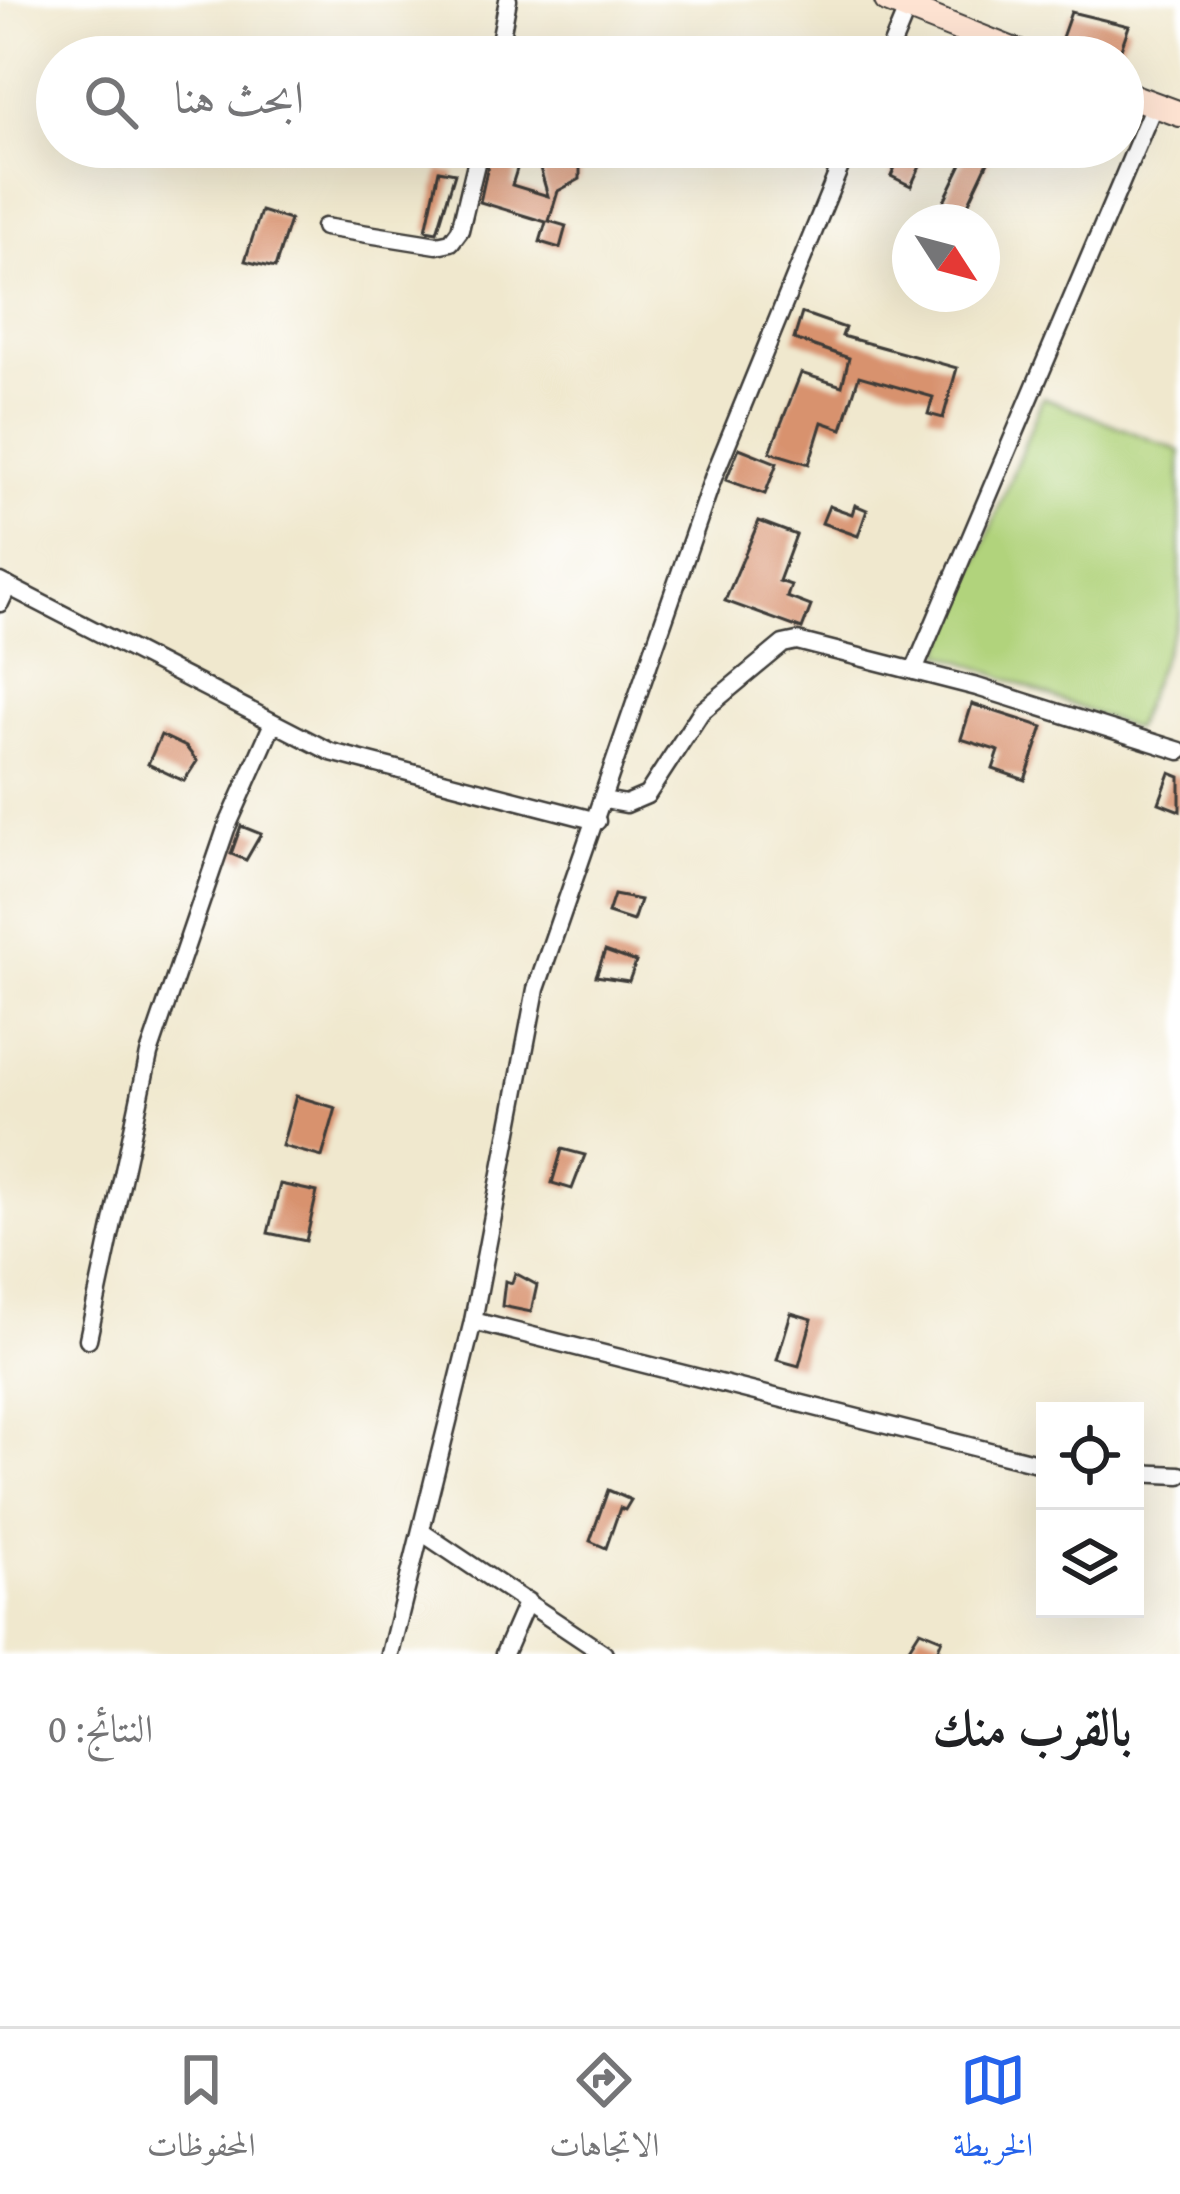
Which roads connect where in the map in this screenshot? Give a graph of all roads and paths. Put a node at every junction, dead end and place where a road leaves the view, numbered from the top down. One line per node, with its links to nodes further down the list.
1 (508, 0): 3 (street)
2 (894, 3): 4 (street); 5 (street)
3 (500, 36)
4 (889, 36)
5 (977, 36)
6 (1144, 101): 7 (street)
7 (1154, 105): 8 (street); 9 (street)
8 (1180, 115)
9 (1144, 129)
10 (475, 168): 13 (street)
11 (839, 168): 18 (street)
12 (1127, 168): 15 (street)
13 (324, 227)
14 (3, 590): 16 (street)
15 (914, 671): 17 (street); 18 (street)
16 (273, 723): 19 (street); 21 (street)
17 (1180, 751)
18 (604, 800): 19 (street)
19 (597, 820): 20 (street)
20 (473, 1322): 22 (street); 25 (street)
21 (88, 1339)
22 (1036, 1463)
23 (1144, 1473): 24 (street)
24 (1180, 1475)
25 (424, 1533): 26 (street); 27 (street)
26 (527, 1601): 28 (street); 29 (street)
27 (391, 1654)
28 (504, 1654)
29 (604, 1654)

